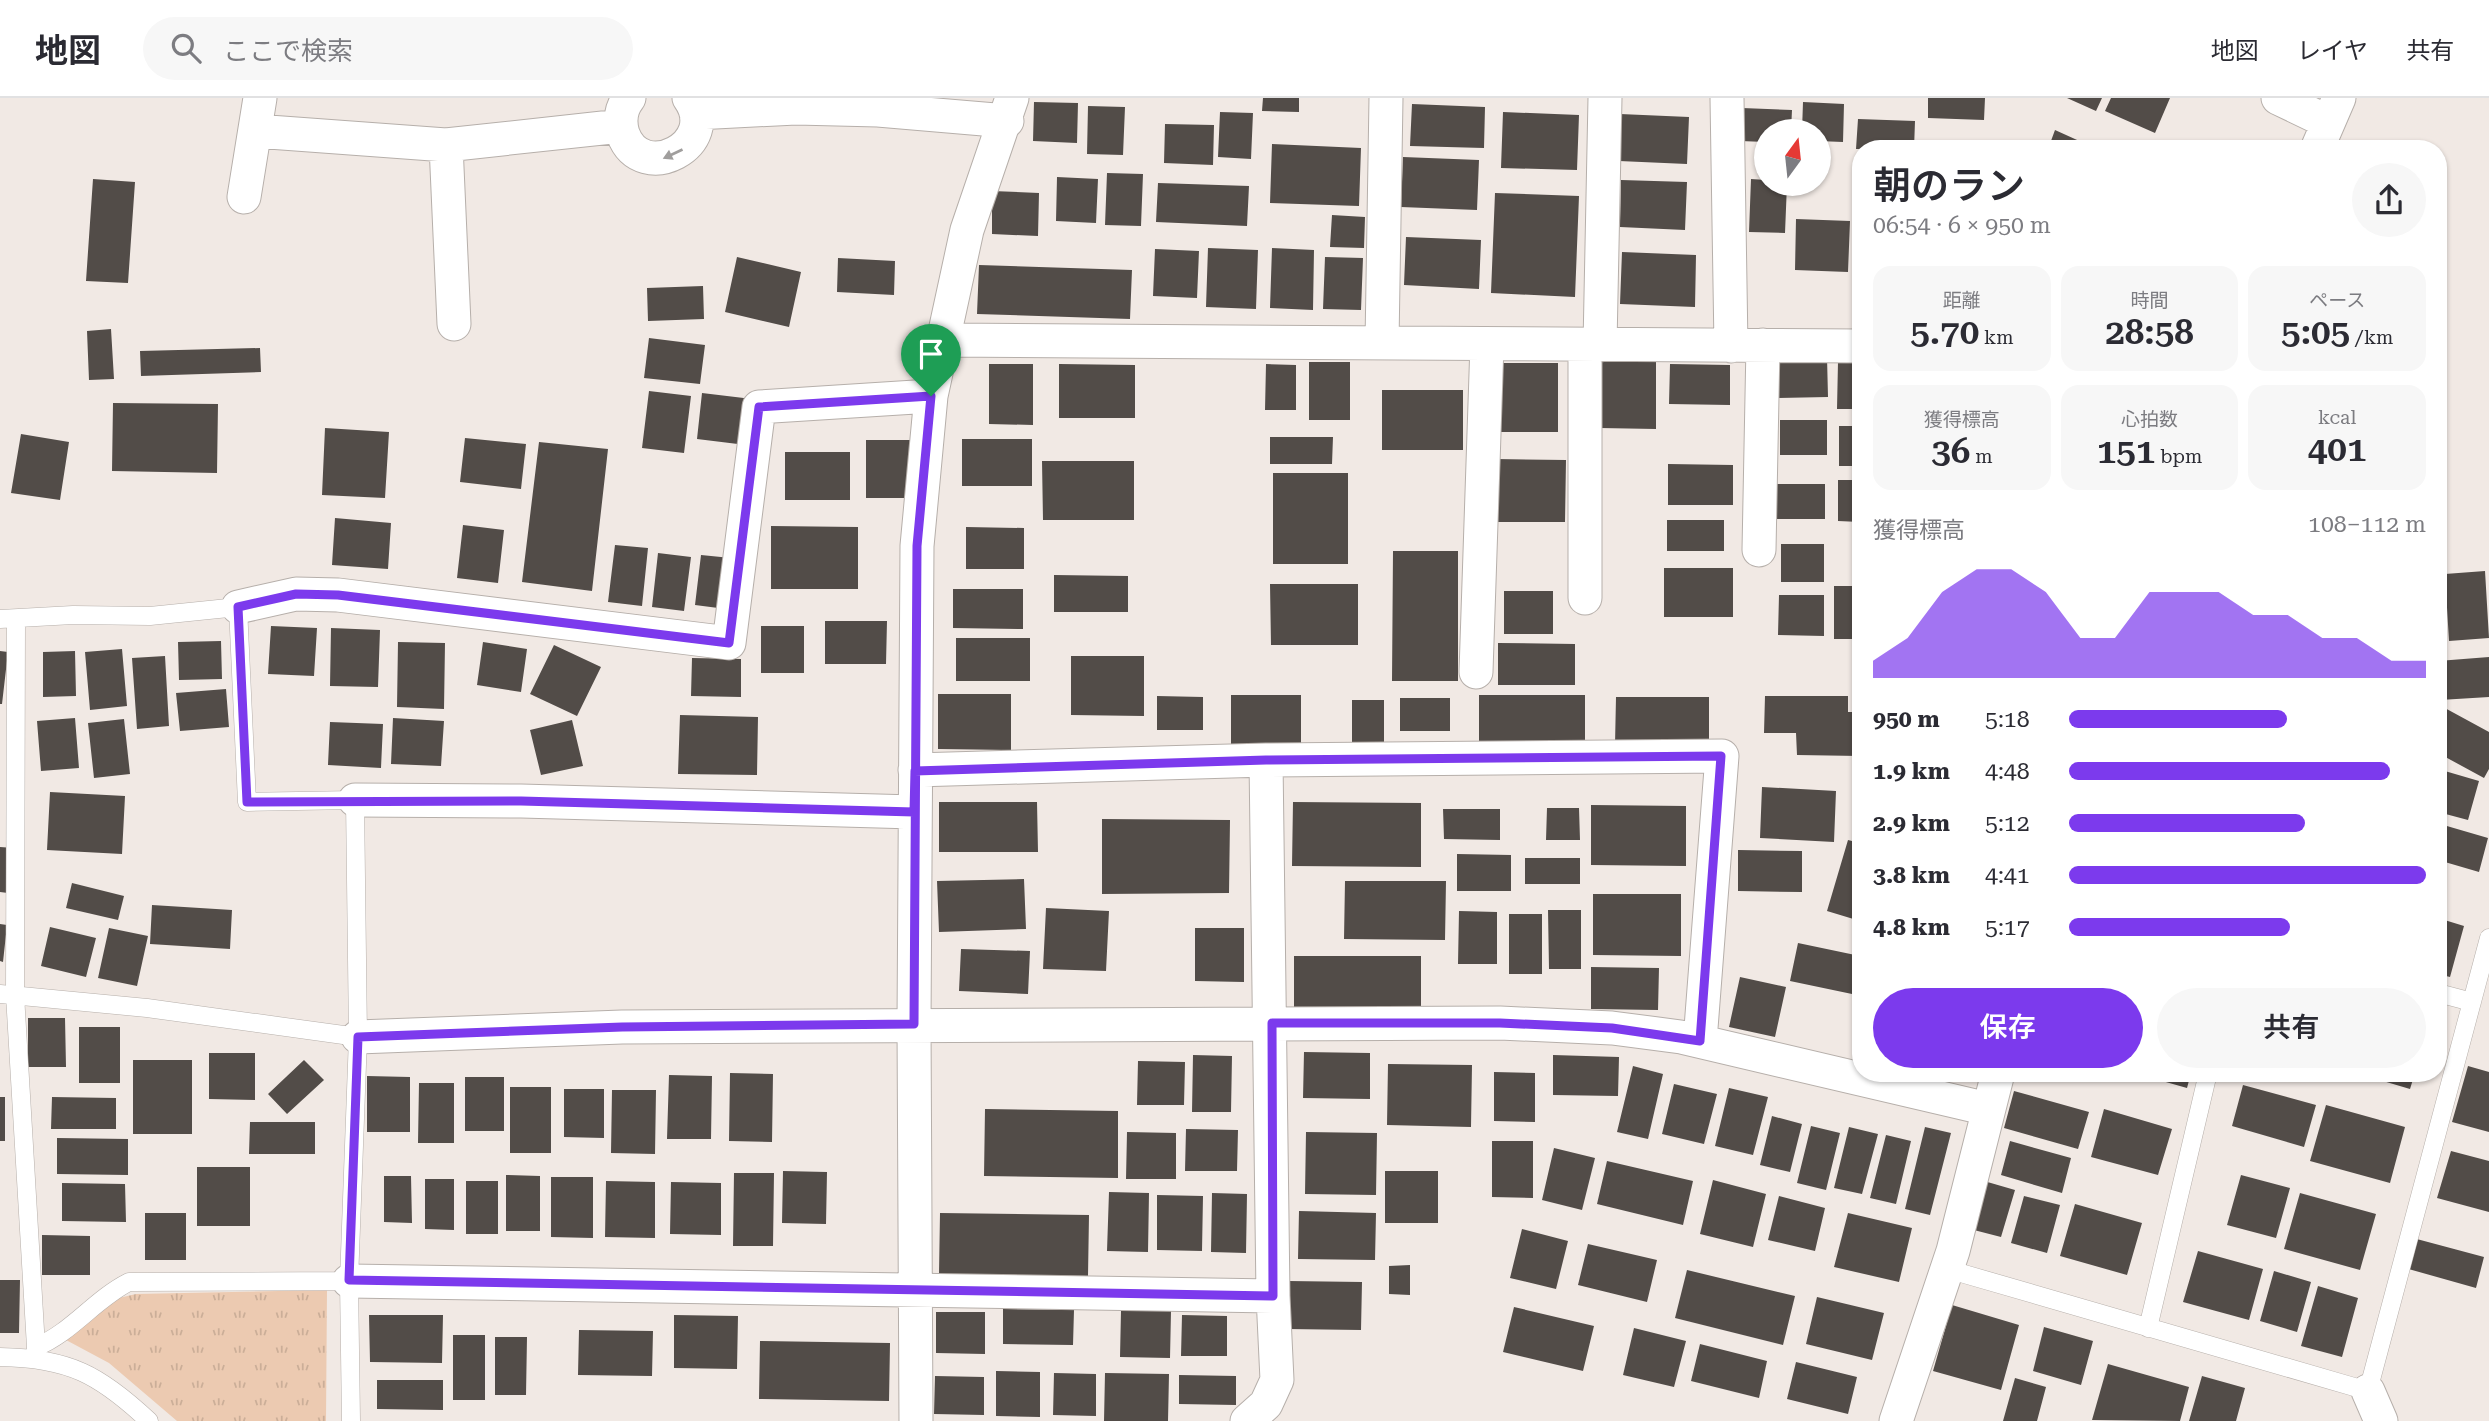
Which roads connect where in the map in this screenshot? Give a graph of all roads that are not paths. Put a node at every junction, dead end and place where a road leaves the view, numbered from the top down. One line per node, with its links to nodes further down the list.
1 (260, 98): 10 (street)
2 (1386, 98): 15 (street)
3 (1605, 98): 17 (street)
4 (1727, 98): 18 (street)
5 (2278, 98): 9 (street)
6 (692, 106): 7 (street); 8 (street, one-way to 8)
7 (1009, 110): 14 (street)
8 (625, 112): 11 (street)
9 (2328, 123)
10 (255, 131): 11 (street); 12 (street)
11 (446, 145): 13 (street)
12 (244, 197)
13 (454, 324)
14 (944, 340): 15 (street); 20 (street)
15 (1382, 343): 16 (street)
16 (1488, 344): 17 (street); 25 (street)
17 (1592, 345): 18 (street); 22 (street)
18 (1747, 346): 19 (street); 21 (street)
19 (1852, 346)
20 (931, 396): 23 (street); 27 (street)
21 (1759, 550)
22 (1585, 598)
23 (238, 607): 24 (lane); 28 (lane)
24 (8, 620): 31 (lane)
25 (1476, 672)
26 (1266, 760): 27 (street); 34 (street); 37 (street)
27 (915, 771): 29 (street)
28 (355, 800): 29 (street); 36 (lane)
29 (914, 812): 35 (street)
30 (2489, 938): 33 (lane)
31 (8, 995): 36 (lane); 48 (lane)
32 (2447, 995): 33 (lane)
33 (2472, 1002): 50 (lane)
34 (1272, 1023): 35 (street); 37 (street); 46 (street)
35 (914, 1024): 36 (street); 45 (street)
36 (358, 1037): 44 (lane)
37 (1700, 1041): 38 (street)
38 (1852, 1077)
39 (1874, 1082): 42 (street)
40 (1996, 1082): 42 (street)
41 (2206, 1082): 47 (lane)
42 (1988, 1109): 43 (street)
43 (1947, 1269): 47 (lane); 55 (street)
44 (349, 1280): 45 (street); 48 (lane); 52 (lane)
45 (915, 1288): 46 (street); 53 (street)
46 (1273, 1296): 54 (street)
47 (2147, 1328): 50 (lane)
48 (35, 1352): 49 (lane); 51 (lane)
49 (0, 1357)
50 (2368, 1391): 56 (street)
51 (149, 1421)
52 (351, 1421)
53 (916, 1421)
54 (1247, 1421)
55 (1896, 1421)
56 (2381, 1421)

